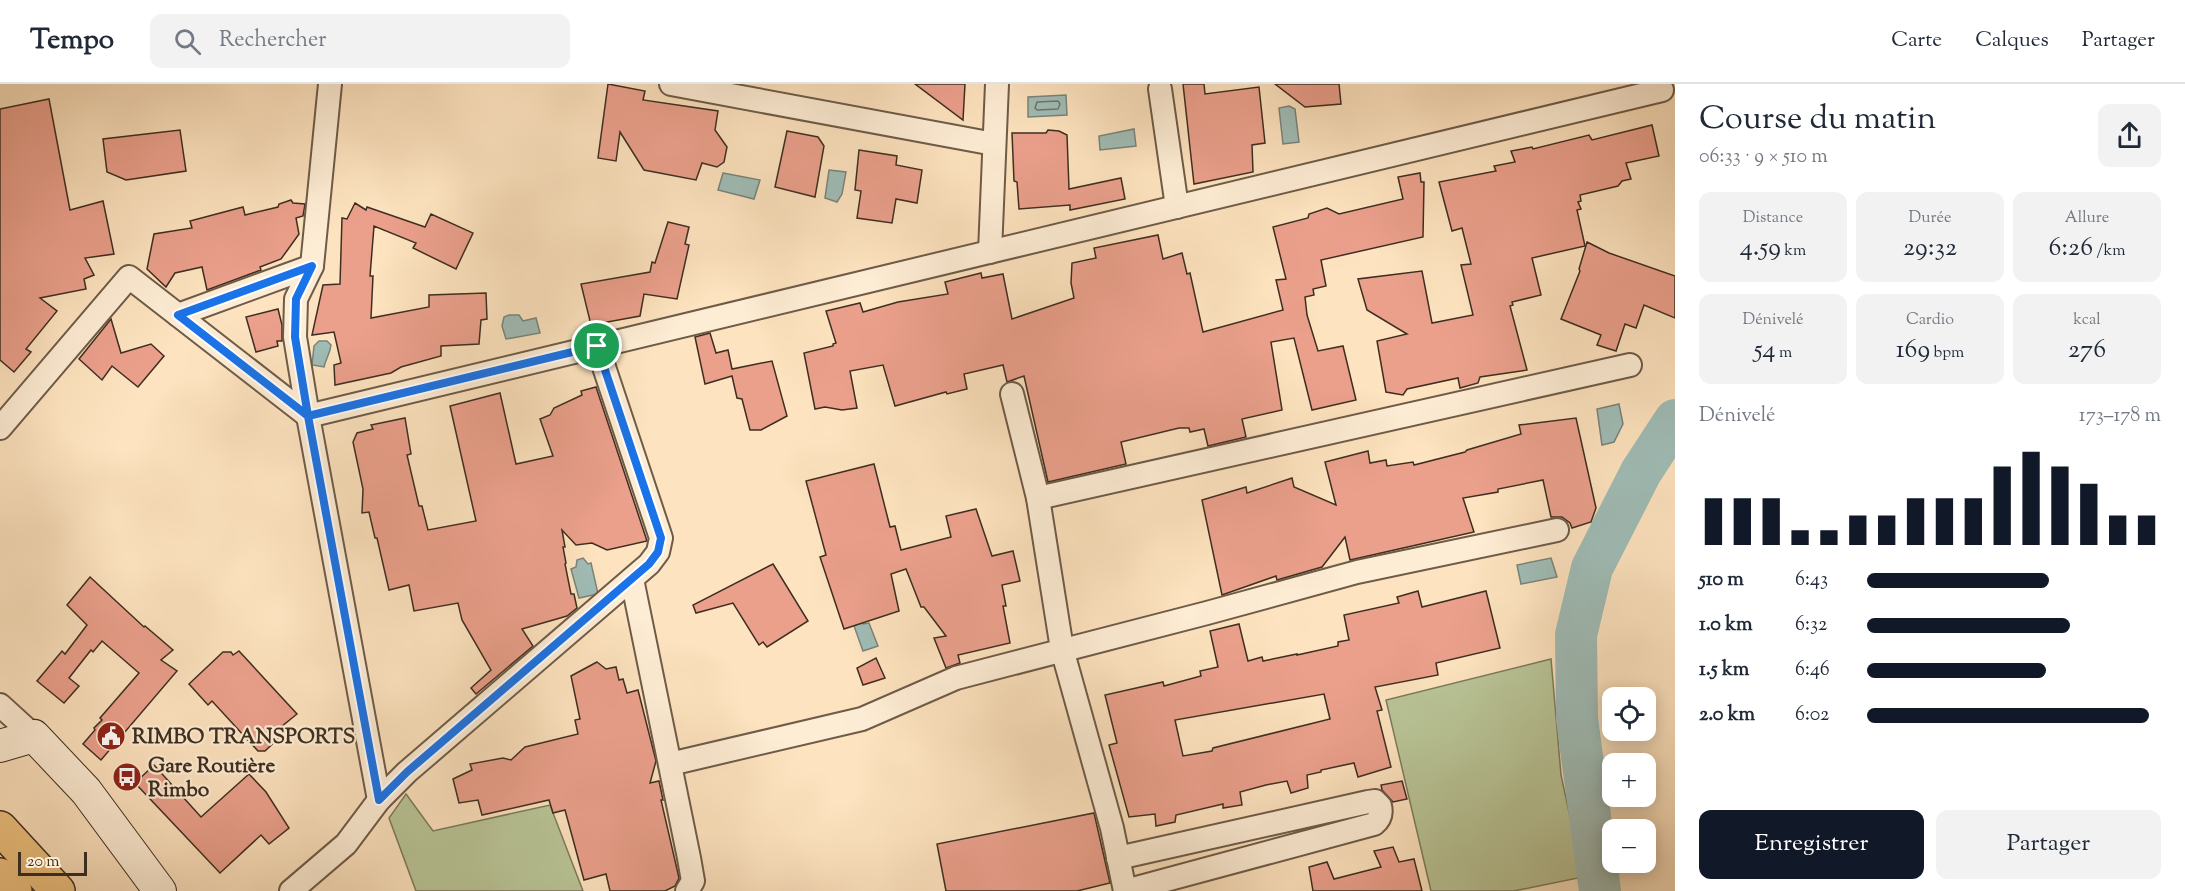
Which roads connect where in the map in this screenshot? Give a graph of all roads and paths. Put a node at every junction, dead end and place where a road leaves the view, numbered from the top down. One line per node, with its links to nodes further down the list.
1 (330, 84): 9 (street)
2 (671, 84): 6 (street)
3 (997, 84): 6 (street)
4 (1160, 90): 7 (street)
5 (1662, 90): 7 (street)
6 (994, 144): 8 (street)
7 (1177, 207): 8 (street)
8 (990, 252): 11 (street)
9 (312, 266): 10 (street); 14 (street)
10 (178, 315): 14 (street); 15 (street)
11 (597, 346): 14 (street); 18 (street)
12 (1630, 365): 16 (street)
13 (1012, 394): 16 (street)
14 (308, 416): 24 (street)
15 (0, 428)
16 (1038, 498): 19 (street)
17 (1557, 530): 19 (street)
18 (632, 579): 23 (street); 24 (street)
19 (1062, 649): 23 (street); 28 (street)
20 (0, 705): 21 (street)
21 (34, 736): 22 (main road); 32 (main road)
22 (0, 746)
23 (670, 764): 34 (street)
24 (379, 800): 33 (street)
25 (1269, 824): 27 (street); 27 (street); 28 (street)
26 (0, 828): 31 (highway)
27 (1274, 851): 35 (street)
28 (1118, 858): 35 (street)
29 (0, 875): 30 (highway)
30 (15, 891)
31 (58, 891)
32 (160, 891)
33 (291, 891)
34 (687, 891)
35 (1125, 891)

